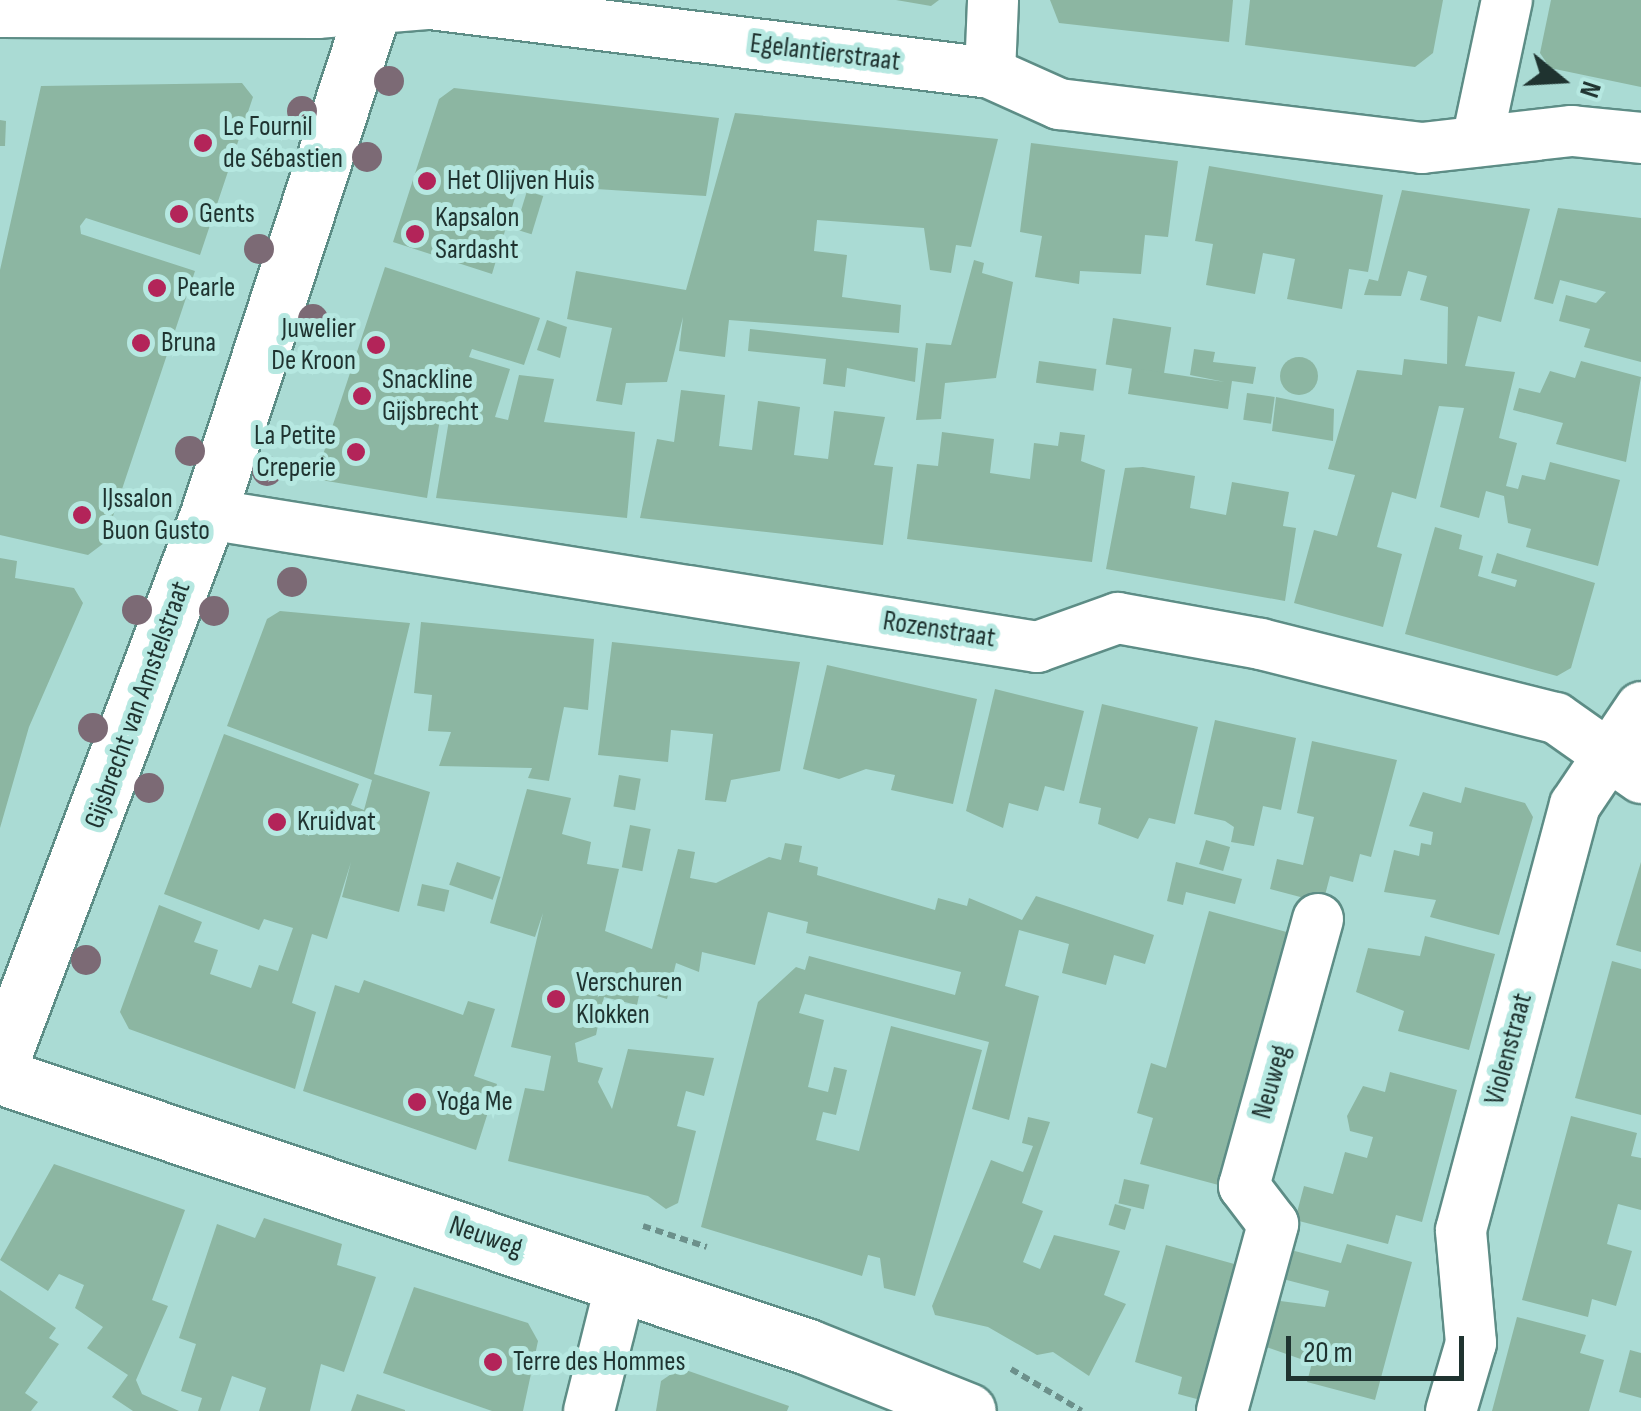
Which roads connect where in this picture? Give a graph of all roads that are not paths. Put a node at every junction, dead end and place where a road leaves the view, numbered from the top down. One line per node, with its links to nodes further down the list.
1 (993, 0): 5 (street)
2 (1507, 0): 7 (street)
3 (376, 4): 4 (street, Egelantierstraat); 5 (street, Egelantierstraat); 8 (street, Gijsbrecht van Amstelstraat)
4 (0, 12)
5 (990, 73): 7 (street, Egelantierstraat)
6 (1641, 138): 7 (street, Egelantierstraat)
7 (1476, 141)
8 (208, 514): 10 (street, Rozenstraat); 12 (street, Gijsbrecht van Amstelstraat)
9 (1641, 707): 10 (street, Violenstraat)
10 (1626, 765): 18 (street, Violenstraat)
11 (1318, 919): 17 (street, Neuweg)
12 (0, 1064)
13 (0, 1076): 14 (street, Neuweg)
14 (622, 1284): 15 (street); 16 (street, Neuweg)
15 (589, 1411)
16 (968, 1411)
17 (1222, 1411)
18 (1451, 1411)

